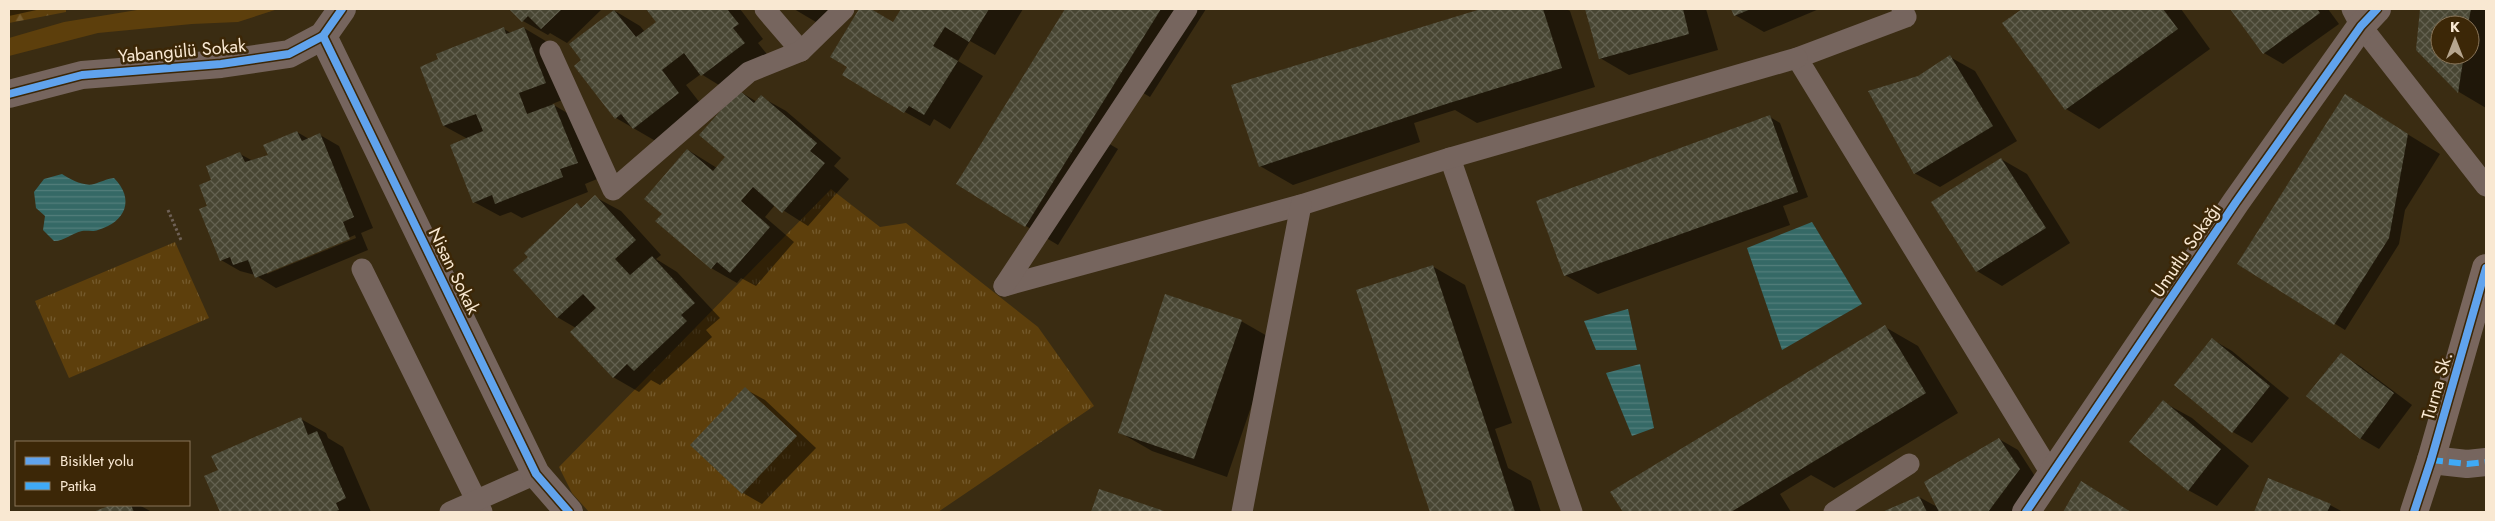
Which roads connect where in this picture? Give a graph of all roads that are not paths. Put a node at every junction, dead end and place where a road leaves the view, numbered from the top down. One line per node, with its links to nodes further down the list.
1 (342, 9): 7 (street, Yabangülü Sokak)
2 (764, 9): 9 (lane)
3 (844, 9): 9 (lane)
4 (1187, 9): 14 (lane)
5 (1909, 11): 10 (lane)
6 (2363, 14): 13 (lane); 21 (street, Umutlu Sokağı)
7 (323, 36): 11 (street, Yabangülü Sokak); 20 (street, Nisan Sokak)
8 (550, 51): 9 (lane)
9 (801, 51)
10 (1797, 58): 12 (lane); 21 (lane)
11 (9, 94)
12 (1450, 158): 14 (lane); 26 (lane)
13 (2486, 186)
14 (1301, 205): 25 (lane)
15 (2486, 268): 17 (street, Turna Sk.)
16 (362, 269): 22 (lane)
17 (2432, 460): 18 (street); 29 (street, Turna Sk.)
18 (2486, 462)
19 (1909, 464): 27 (lane)
20 (536, 474): 22 (lane); 24 (street, Nisan Sokak)
21 (2052, 475): 28 (street, Umutlu Sokağı)
22 (480, 506): 23 (lane)
23 (450, 512)
24 (569, 512)
25 (1242, 512)
26 (1572, 512)
27 (1834, 512)
28 (2026, 512)
29 (2414, 512)

